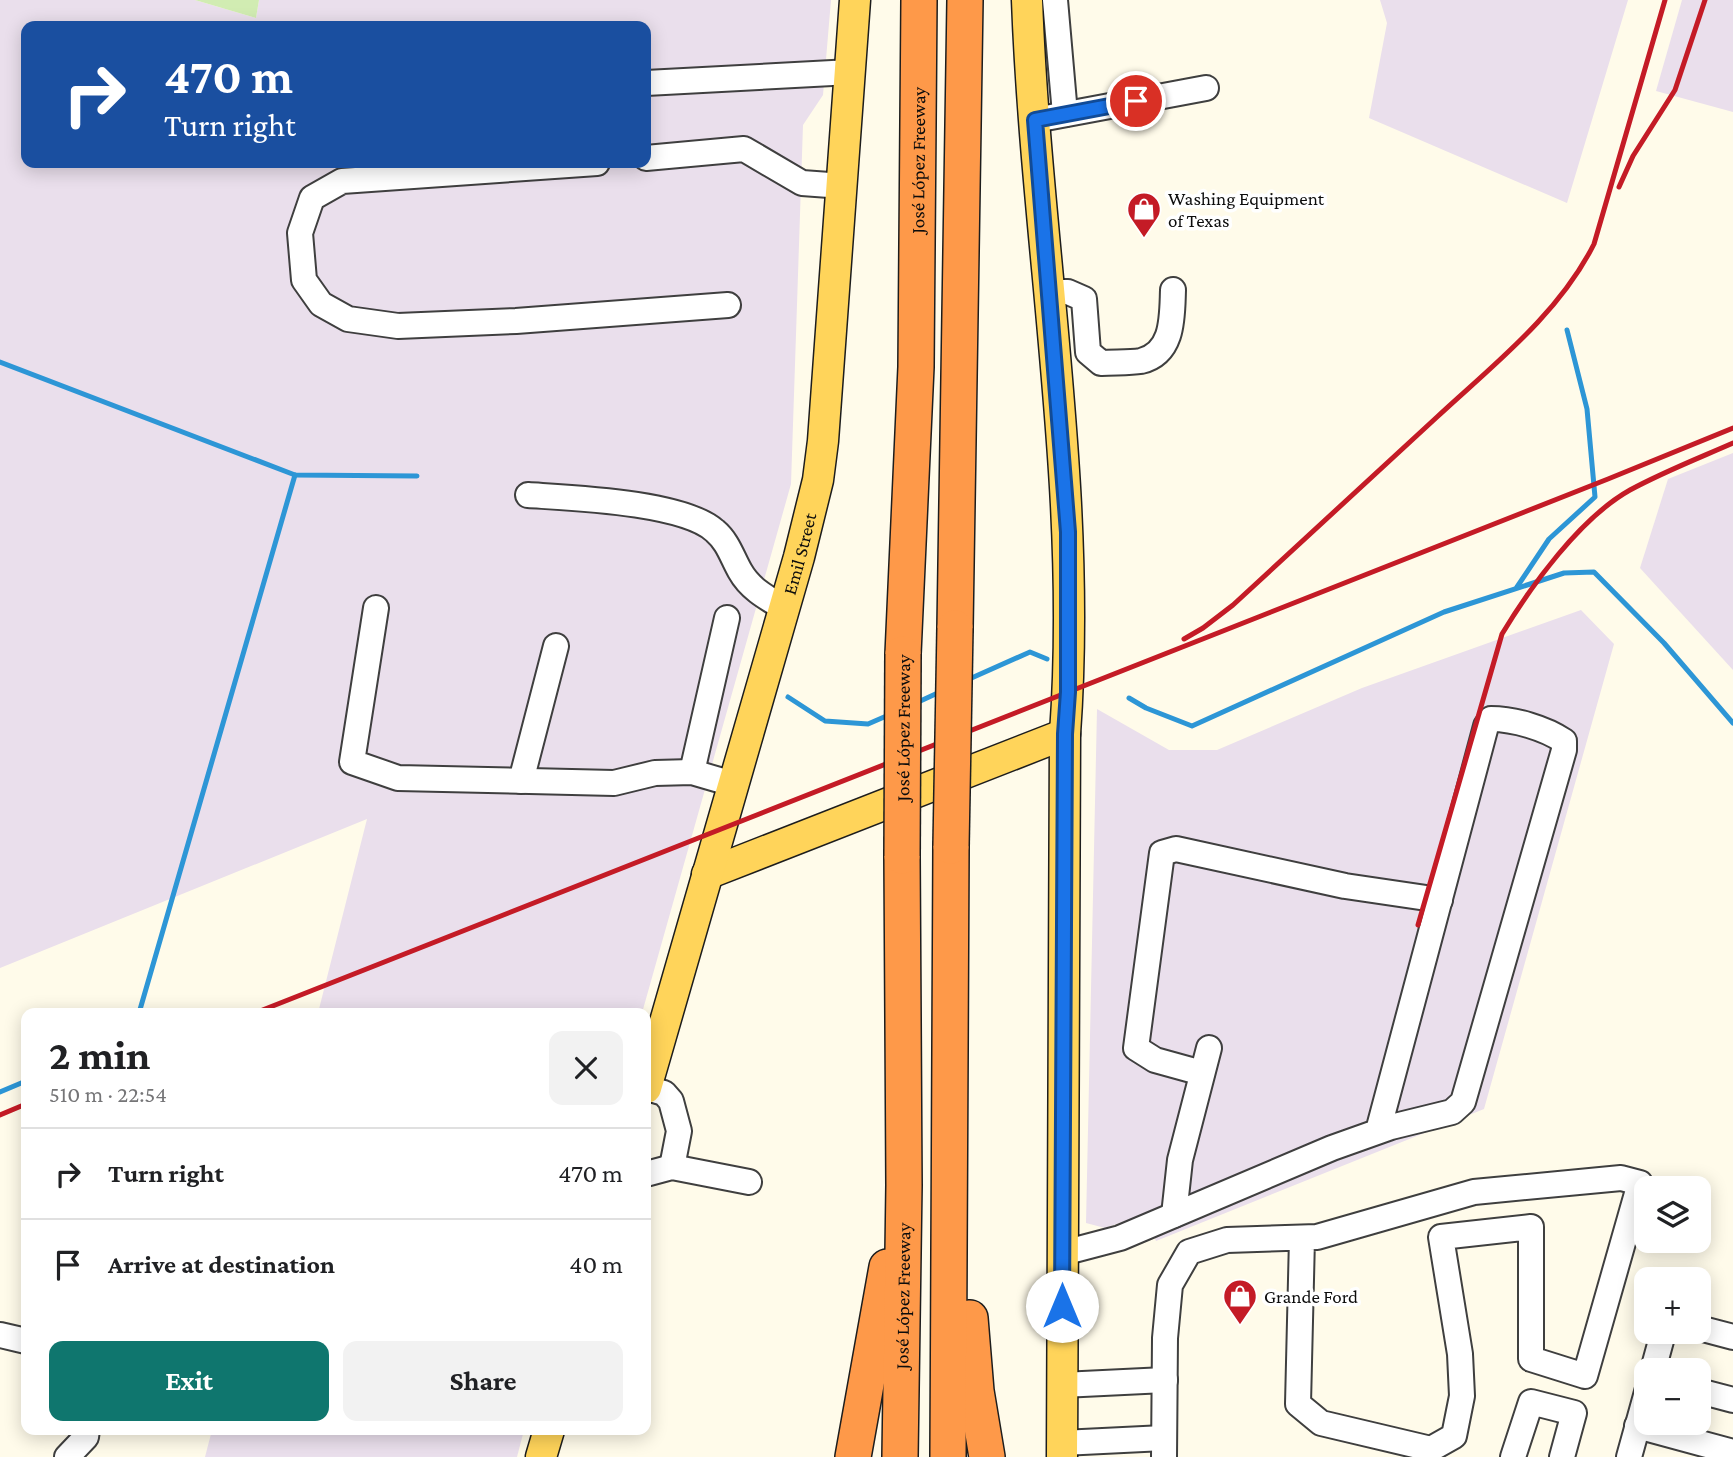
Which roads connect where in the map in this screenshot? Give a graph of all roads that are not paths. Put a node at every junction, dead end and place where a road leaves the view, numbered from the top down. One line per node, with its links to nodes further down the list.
1 (856, 0): 6 (main road, Emil Street)
2 (919, 0): 39 (highway, José López Freeway, bridge)
3 (965, 0): 40 (highway, bridge)
4 (1027, 0): 10 (main road)
5 (1055, 0): 9 (lane)
6 (850, 72): 7 (lane); 13 (main road, Emil Street)
7 (651, 83)
8 (1206, 88): 9 (lane)
9 (1065, 114): 10 (lane)
10 (1035, 120): 15 (main road)
11 (651, 158): 13 (lane)
12 (526, 168): 16 (lane)
13 (843, 186): 21 (main road, Emil Street)
14 (1172, 290): 17 (lane)
15 (1049, 292): 17 (lane); 18 (main road)
16 (728, 305)
17 (1101, 363): 18 (lane)
18 (1055, 367): 24 (main road)
19 (528, 495): 21 (lane)
20 (376, 608): 26 (lane)
21 (784, 608): 27 (main road, Emil Street)
22 (727, 618): 25 (lane)
23 (556, 646): 26 (lane)
24 (1065, 734): 28 (main road); 43 (main road)
25 (692, 772): 26 (lane); 27 (lane)
26 (521, 780)
27 (729, 796): 28 (main road); 29 (main road, Emil Street)
28 (767, 852): 29 (main road)
29 (707, 874): 32 (main road, Emil Street)
30 (1440, 900): 33 (lane); 35 (lane); 35 (lane)
31 (1209, 1048): 33 (lane)
32 (651, 1070)
33 (1202, 1073): 41 (lane)
34 (651, 1089): 36 (lane)
35 (1378, 1131): 41 (lane)
36 (673, 1167): 37 (lane); 38 (lane)
37 (651, 1173)
38 (749, 1182)
39 (904, 1185): 61 (highway); 62 (highway, José López Freeway)
40 (951, 1196): 63 (highway); 64 (highway)
41 (1174, 1215): 43 (lane)
42 (1302, 1238): 42 (lane); 48 (lane)
43 (1063, 1253): 49 (main road)
44 (1711, 1331): 46 (lane)
45 (0, 1335): 47 (lane)
46 (1733, 1337)
47 (21, 1340)
48 (1165, 1380): 49 (lane); 56 (lane)
49 (1062, 1385): 57 (main road)
50 (1711, 1395): 51 (lane)
51 (1733, 1401)
52 (87, 1435): 59 (lane)
53 (548, 1435): 60 (main road)
54 (1635, 1435): 67 (lane)
55 (1670, 1435): 58 (lane)
56 (1164, 1448): 57 (lane)
57 (1062, 1450)
58 (1733, 1452)
59 (67, 1457)
60 (541, 1457)
61 (853, 1457)
62 (900, 1457)
63 (948, 1457)
64 (987, 1457)
65 (1513, 1457): 66 (lane)
66 (1562, 1457)
67 (1629, 1457)

